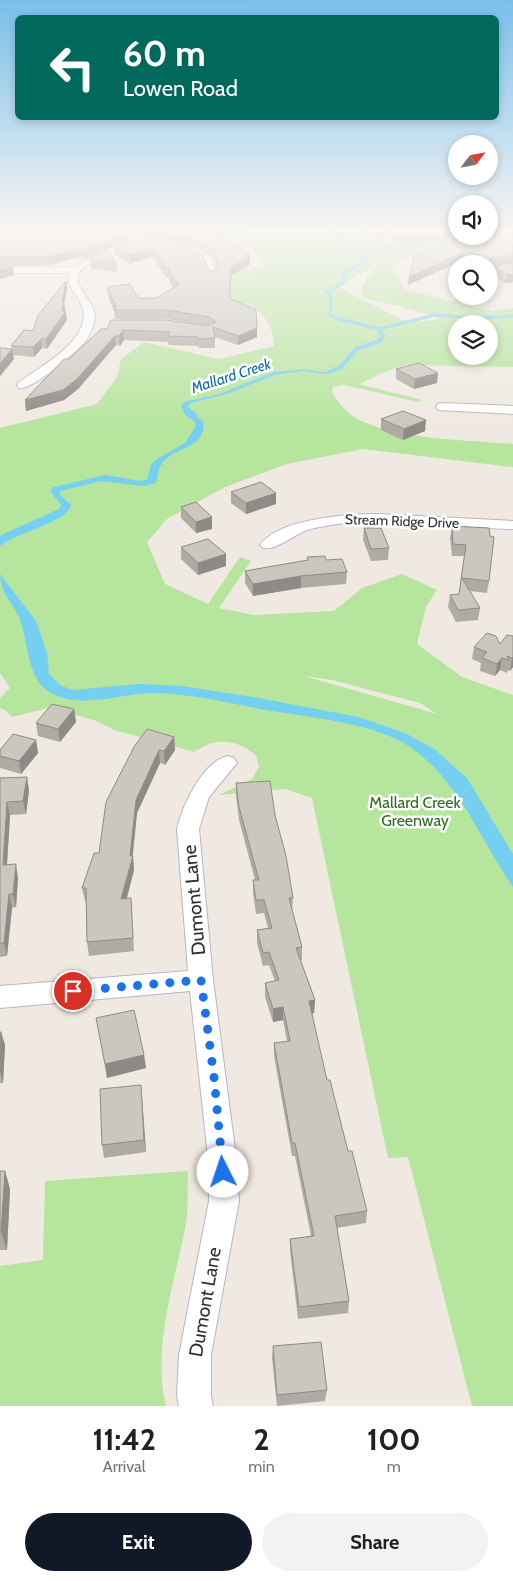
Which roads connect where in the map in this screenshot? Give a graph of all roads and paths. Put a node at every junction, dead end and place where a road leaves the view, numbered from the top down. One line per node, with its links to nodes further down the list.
1 (83, 297): 2 (street)
2 (23, 385)
3 (442, 407): 4 (street)
4 (513, 410)
5 (513, 525): 6 (street, Stream Ridge Drive)
6 (268, 545)
7 (227, 763): 8 (street, Dumont Lane)
8 (201, 980): 9 (street); 10 (street, Dumont Lane)
9 (0, 997)
10 (196, 1406)

